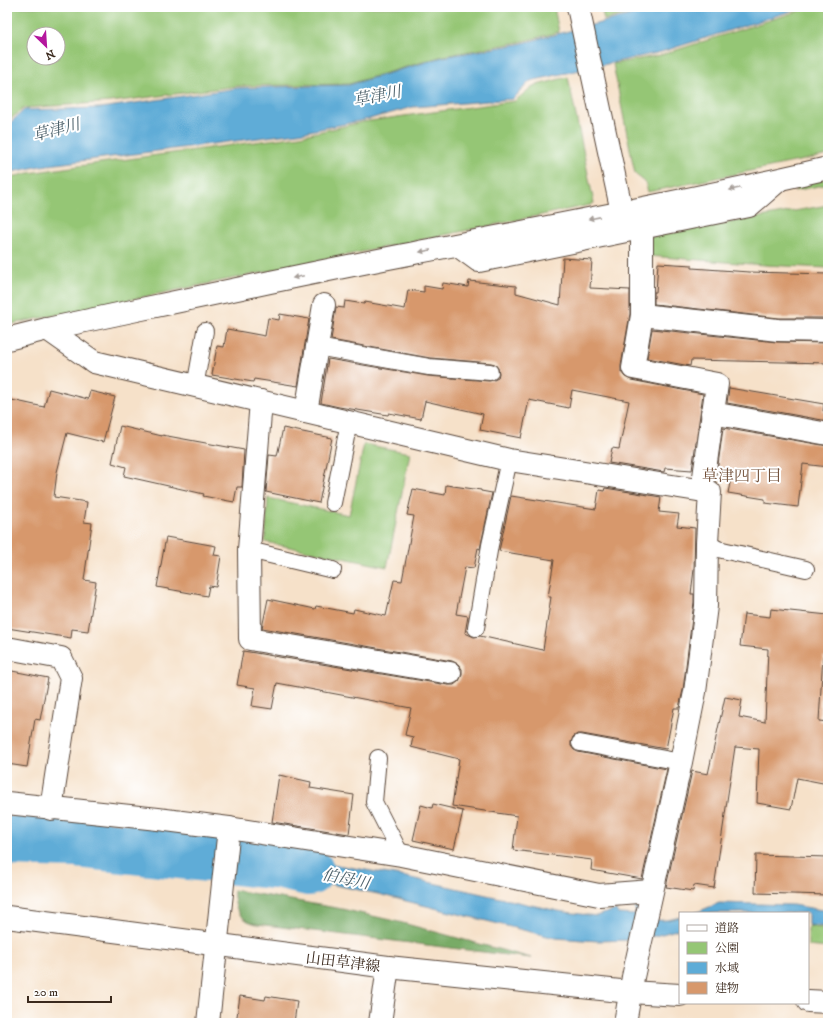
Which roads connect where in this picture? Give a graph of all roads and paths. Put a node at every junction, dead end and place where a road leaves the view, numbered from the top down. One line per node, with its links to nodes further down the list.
1 (578, 7): 4 (street)
2 (828, 168): 3 (street)
3 (779, 180): 4 (street, one-way to 4); 5 (street)
4 (622, 212): 6 (street, one-way to 6)
5 (642, 227): 6 (street); 8 (street)
6 (457, 245): 9 (street, one-way to 9)
7 (324, 305): 13 (street)
8 (642, 315): 11 (street); 18 (street)
9 (47, 329): 12 (street); 15 (street)
10 (205, 331): 15 (lane)
11 (828, 331)
12 (7, 339)
13 (316, 347): 14 (lane); 17 (street)
14 (490, 372)
15 (195, 387): 16 (street)
16 (261, 401): 17 (street); 25 (street)
17 (306, 412): 19 (street)
18 (712, 413): 20 (street); 22 (street)
19 (349, 422): 21 (street); 23 (lane)
20 (828, 434)
21 (509, 460): 22 (street); 28 (lane)
22 (702, 491): 24 (street)
23 (333, 503)
24 (707, 543): 26 (lane); 33 (street)
25 (248, 550): 27 (lane); 30 (street)
26 (806, 569)
27 (333, 570)
28 (476, 628)
29 (7, 648): 35 (street)
30 (450, 674)
31 (580, 743): 33 (lane)
32 (378, 758): 37 (lane)
33 (681, 762): 38 (street)
34 (7, 803): 35 (street)
35 (51, 809): 36 (street)
36 (228, 838): 37 (street); 40 (street)
37 (401, 855): 38 (street)
38 (650, 896): 42 (street)
39 (7, 917): 40 (street, 山田草津線)
40 (216, 945): 41 (street, 山田草津線); 46 (street)
41 (388, 968): 42 (street, 山田草津線); 47 (street)
42 (630, 992): 43 (street, 山田草津線); 48 (street)
43 (679, 994)
44 (809, 1001): 45 (street)
45 (828, 1002)
46 (208, 1023)
47 (380, 1023)
48 (625, 1023)

